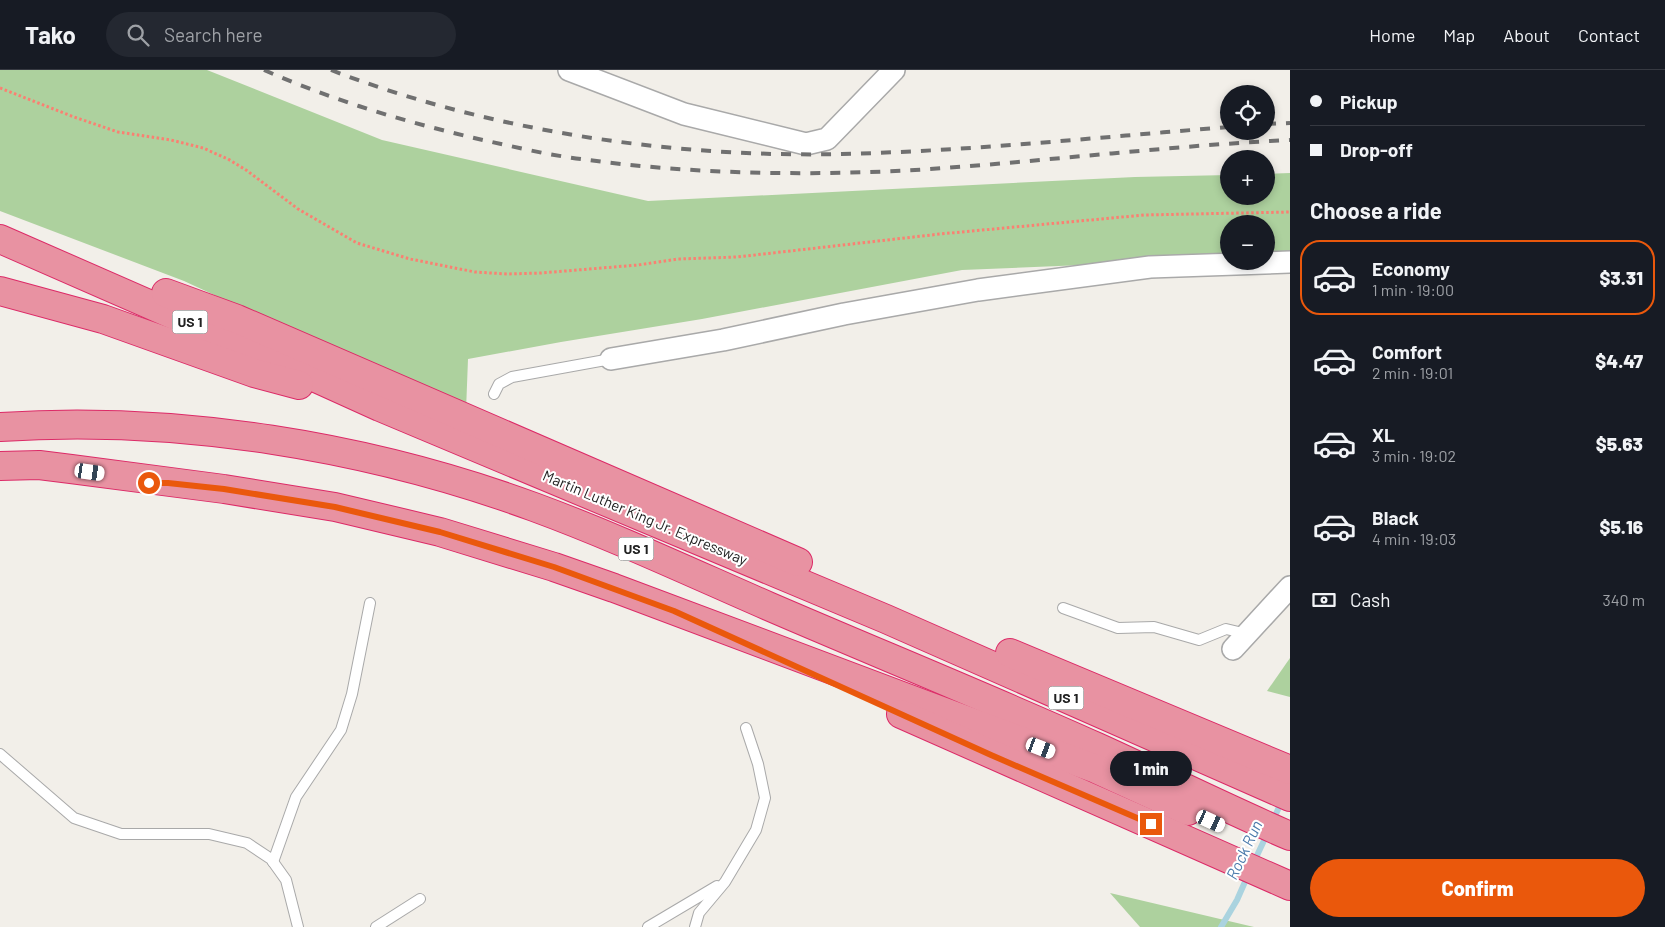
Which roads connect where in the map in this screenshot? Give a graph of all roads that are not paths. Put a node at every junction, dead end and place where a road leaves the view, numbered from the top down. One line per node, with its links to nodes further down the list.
1 (569, 70): 2 (street)
2 (894, 70)
3 (0, 230): 21 (highway)
4 (0, 239): 9 (highway, Martin Luther King Jr. Expressway / US 1)
5 (1290, 262): 7 (street)
6 (0, 291): 9 (highway)
7 (611, 359): 8 (lane)
8 (494, 394)
9 (380, 407): 21 (highway, Martin Luther King Jr. Expressway / US 1)
10 (0, 428): 24 (highway, US 1)
11 (0, 466): 12 (highway)
12 (168, 483): 13 (highway); 17 (highway)
13 (0, 484)
14 (1290, 587): 18 (street)
15 (370, 603): 27 (lane)
16 (1063, 608): 18 (lane)
17 (674, 611): 24 (highway); 29 (highway)
18 (1240, 642)
19 (746, 728): 28 (lane)
20 (0, 754): 27 (lane)
21 (1250, 767): 22 (highway); 23 (highway, Martin Luther King Jr. Expressway / US 1)
22 (1290, 770)
23 (1290, 797)
24 (1230, 820): 25 (highway, US 1); 26 (highway)
25 (1290, 836)
26 (1290, 846)
27 (273, 862): 31 (lane)
28 (725, 882): 33 (lane); 34 (lane)
29 (1289, 886)
30 (420, 899): 32 (lane)
31 (298, 927)
32 (376, 927)
33 (648, 927)
34 (695, 927)

